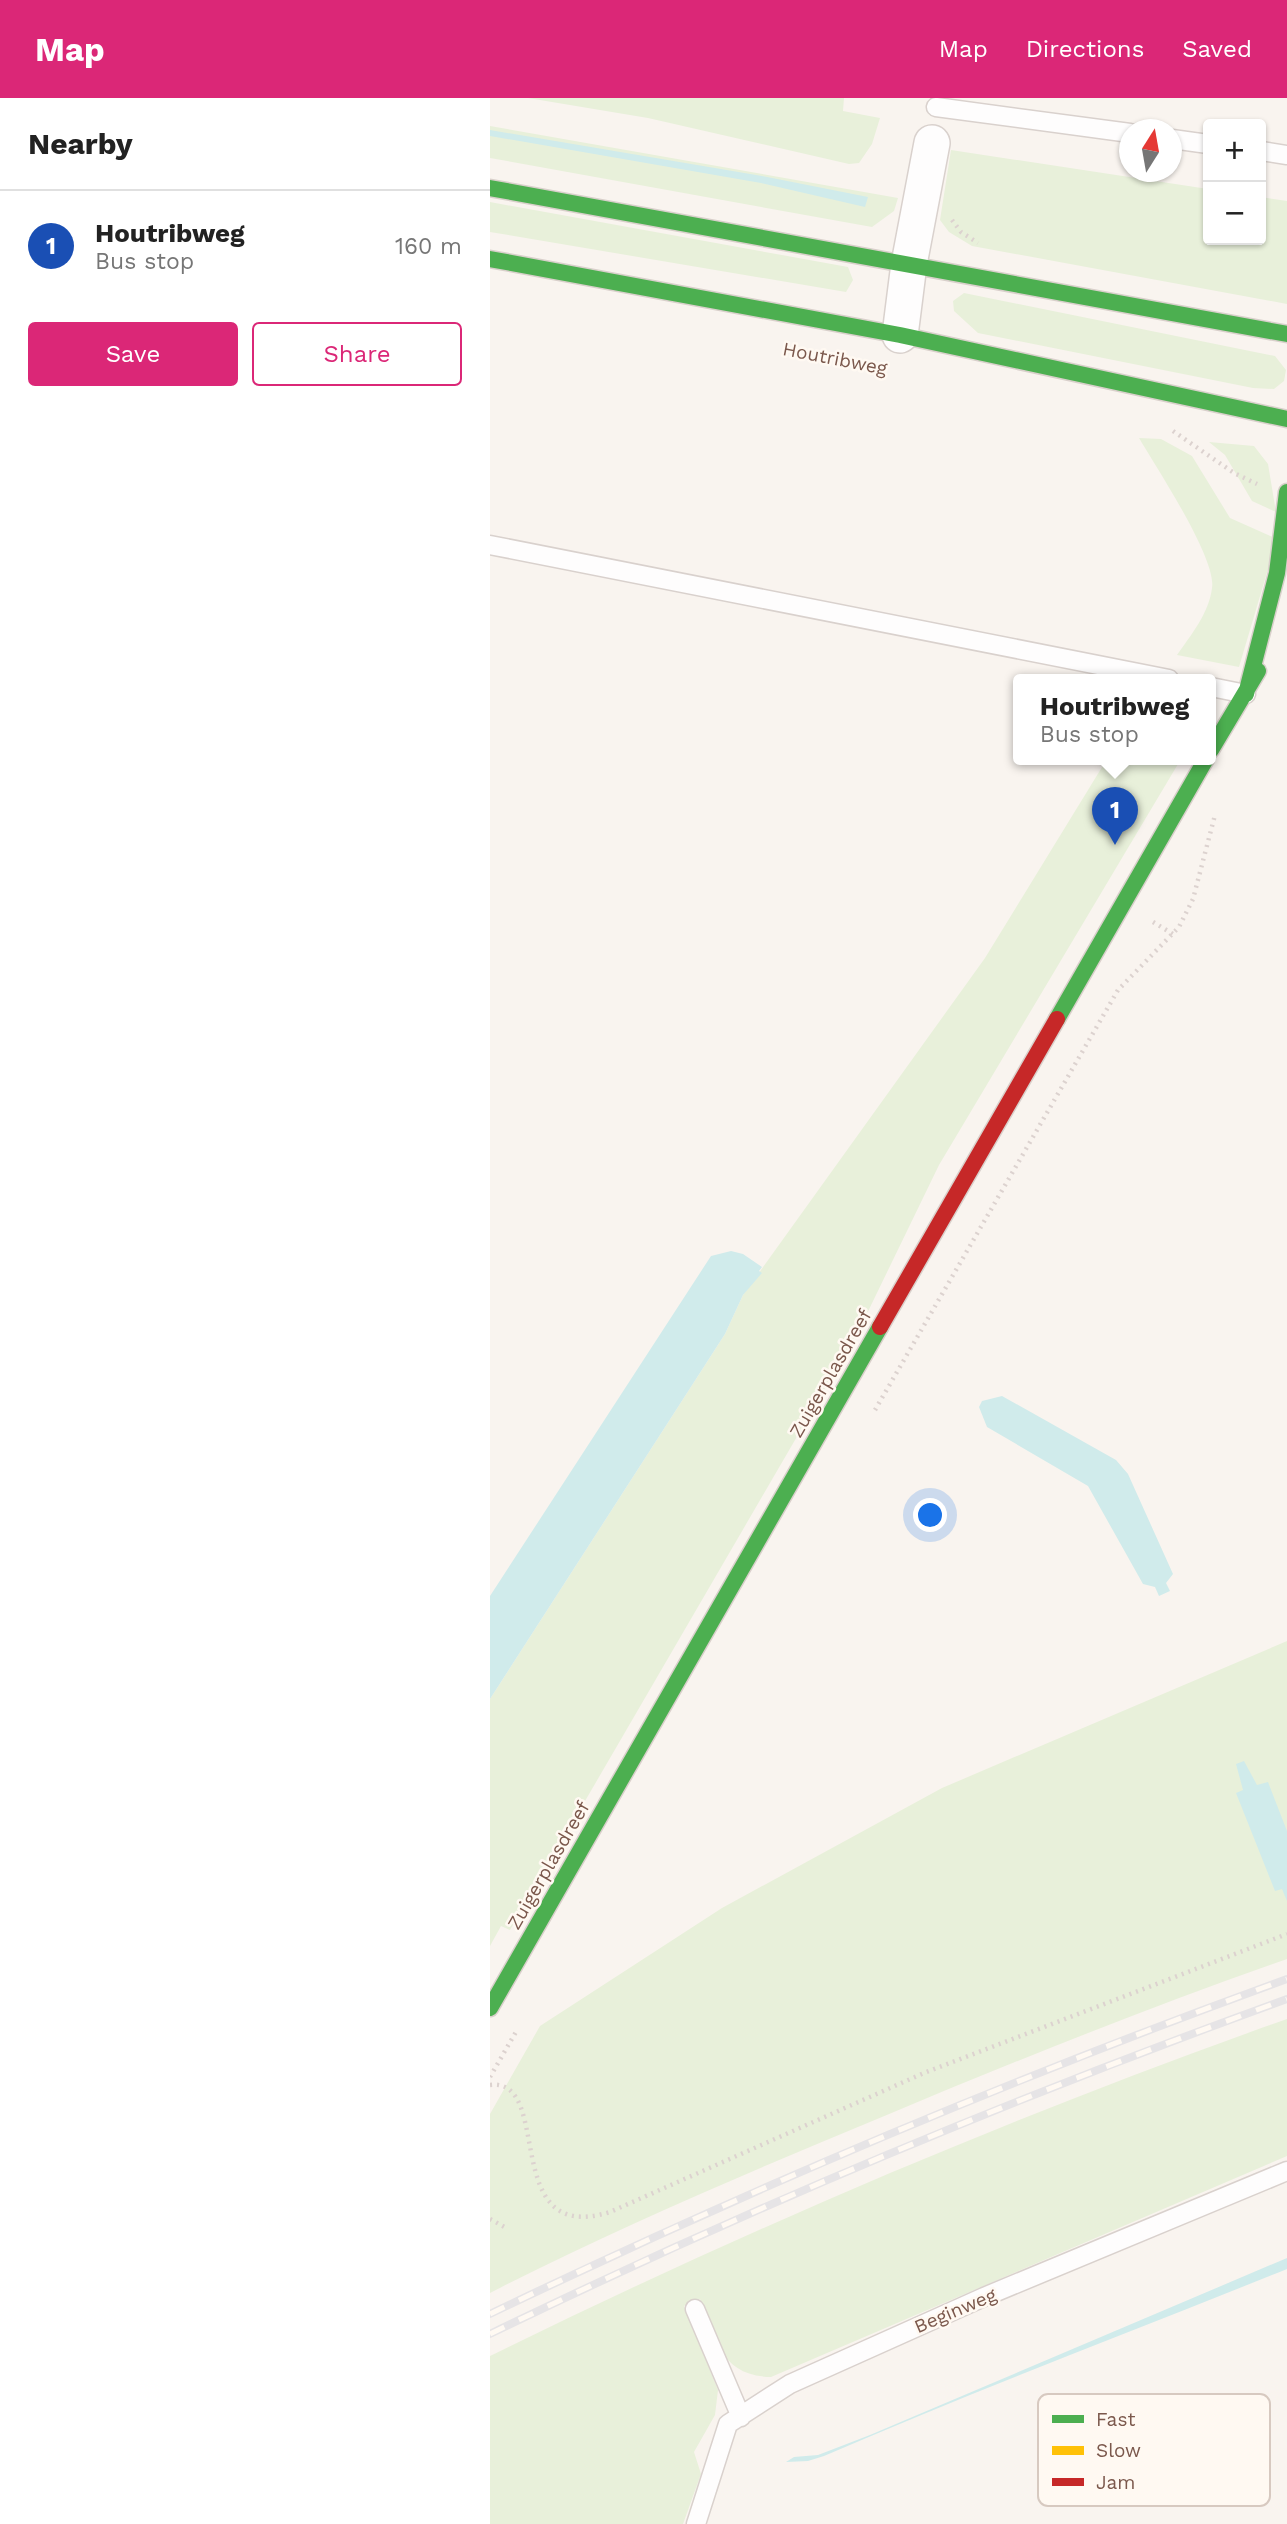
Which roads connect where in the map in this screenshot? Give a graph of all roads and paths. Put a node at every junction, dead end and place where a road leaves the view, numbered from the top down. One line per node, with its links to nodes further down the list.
1 (937, 102): 2 (lane, Houtribweg); 5 (lane, Houtribweg)
2 (1119, 132)
3 (1182, 140): 4 (lane)
4 (1203, 143)
5 (932, 144): 10 (street, Houtribweg)
6 (1266, 152): 7 (lane)
7 (1287, 155)
8 (490, 188): 10 (main road)
9 (490, 259): 12 (main road, Houtribweg)
10 (909, 264): 11 (main road); 12 (street, Houtribweg)
11 (1287, 334)
12 (900, 335): 13 (main road, Houtribweg)
13 (1287, 419)
14 (1170, 429): 15 (path)
15 (1267, 489)
16 (1287, 492): 21 (main road)
17 (490, 545): 19 (lane)
18 (1283, 618): 21 (main road)
19 (1144, 674)
20 (1216, 688): 21 (lane)
21 (1246, 694): 22 (main road)
22 (1216, 742)
23 (1203, 765): 29 (main road, Zuigerplasdreef)
24 (1218, 808): 26 (path)
25 (1153, 922): 26 (path)
26 (1173, 934): 27 (path)
27 (874, 1412)
28 (1287, 1934): 30 (path)
29 (490, 2008)
30 (490, 2085)
31 (1287, 2171): 35 (lane, Beginweg)
32 (490, 2219): 33 (path)
33 (508, 2229)
34 (695, 2309): 35 (lane)
35 (741, 2417): 36 (lane, Beginweg)
36 (696, 2524)

